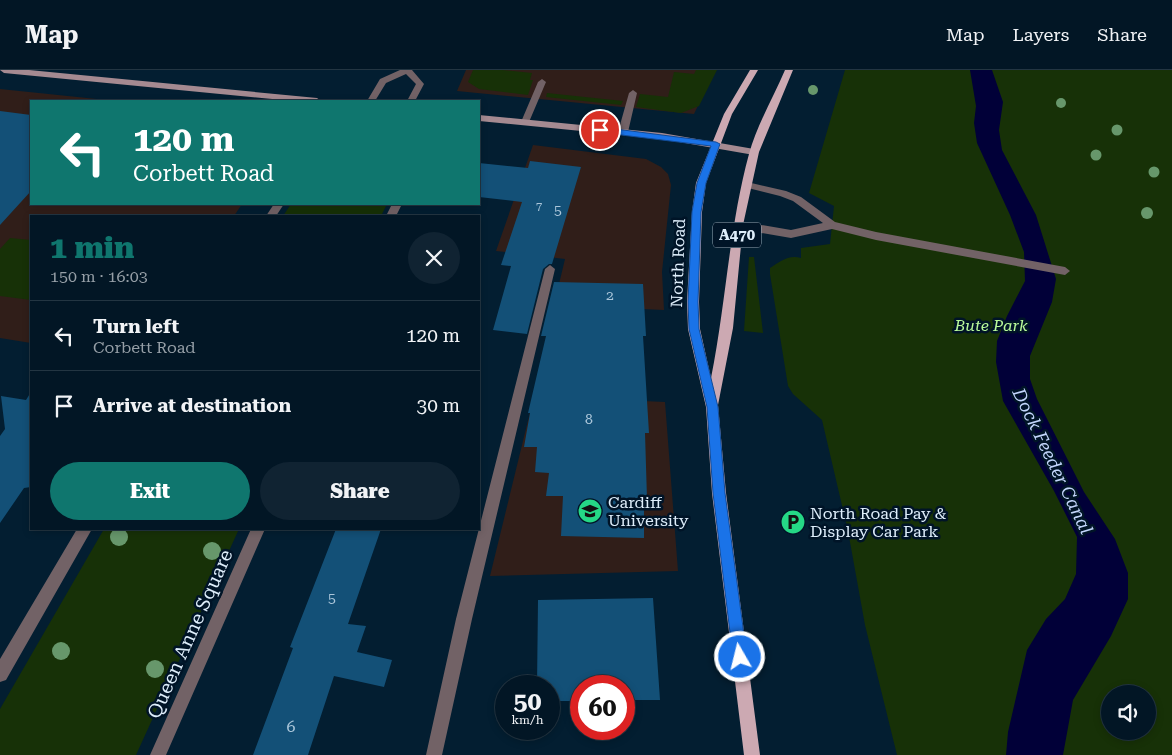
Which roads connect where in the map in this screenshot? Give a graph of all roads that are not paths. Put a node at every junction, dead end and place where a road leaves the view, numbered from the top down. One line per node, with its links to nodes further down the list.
1 (4, 70): 7 (street)
2 (407, 70): 8 (street); 9 (street)
3 (754, 70): 13 (main road, North Road / A470)
4 (789, 70): 14 (main road, North Road / A470)
5 (542, 82): 11 (street)
6 (633, 93): 12 (street)
7 (307, 100)
8 (372, 100)
9 (412, 100)
10 (480, 118): 11 (street)
11 (525, 122): 12 (street)
12 (623, 132): 13 (street)
13 (716, 144): 14 (street); 20 (main road, North Road / A470)
14 (754, 152): 15 (main road, North Road / A470)
15 (747, 185): 16 (street); 17 (main road, North Road / A470)
16 (832, 224): 17 (street); 19 (street)
17 (738, 225): 20 (main road, North Road / A470)
18 (550, 269): 25 (street)
19 (1065, 271)
20 (712, 407): 26 (main road, North Road / A470)
21 (84, 530): 23 (street)
22 (258, 530): 24 (street, Queen Anne Square)
23 (0, 674)
24 (158, 755)
25 (434, 755)
26 (752, 755)

